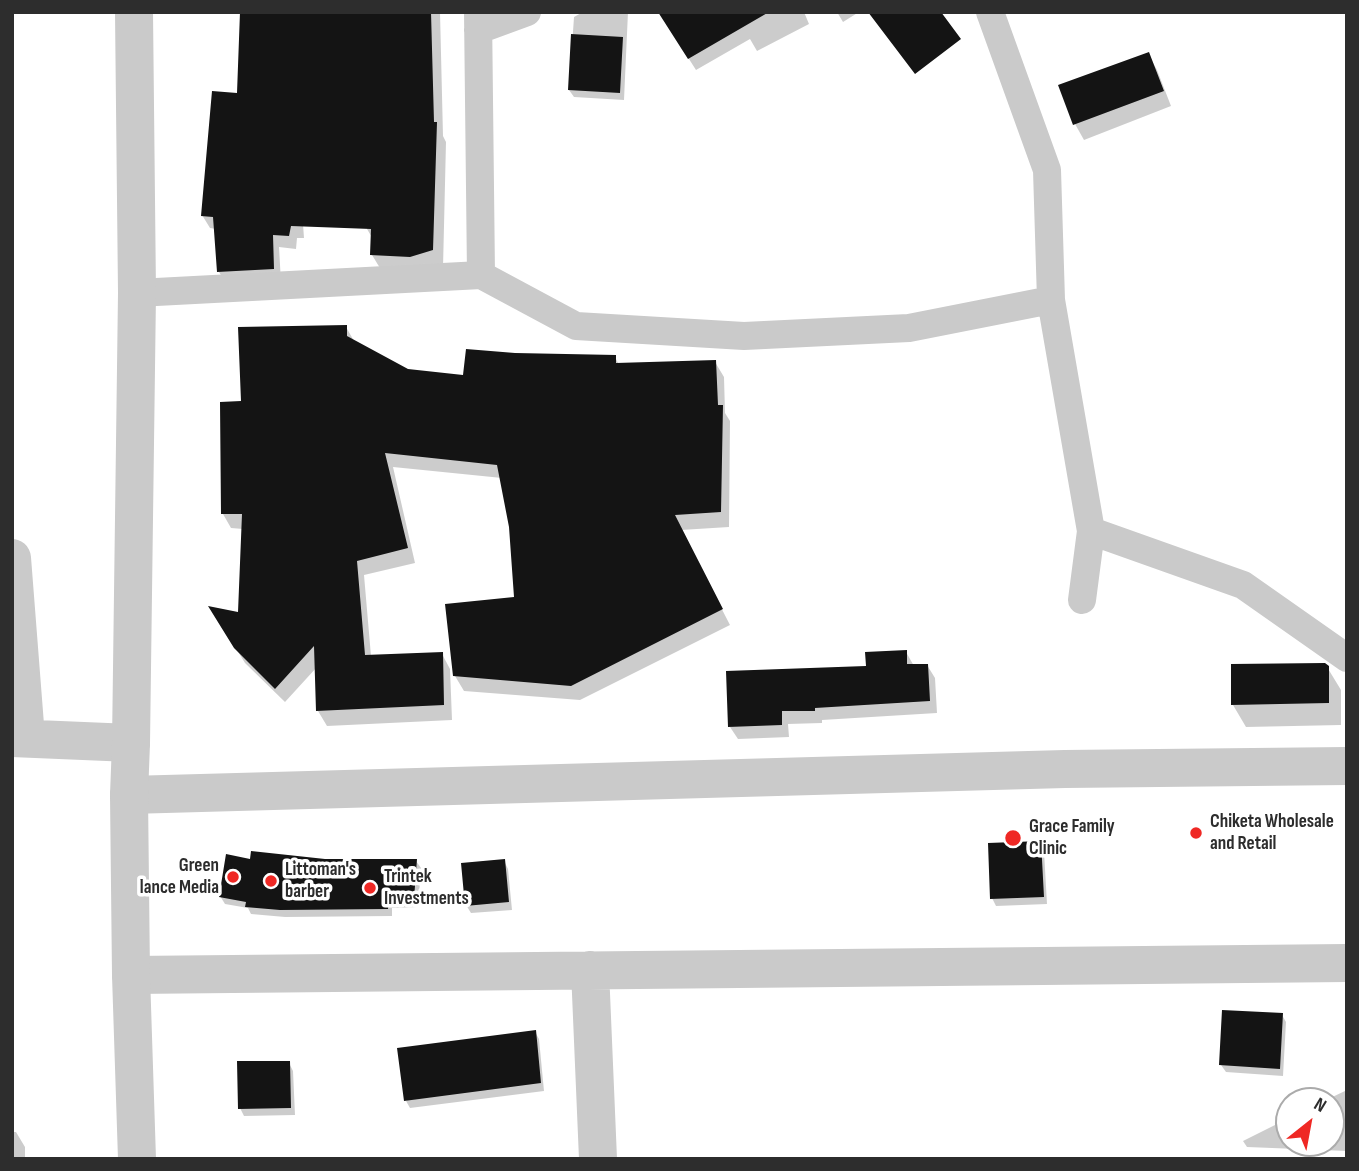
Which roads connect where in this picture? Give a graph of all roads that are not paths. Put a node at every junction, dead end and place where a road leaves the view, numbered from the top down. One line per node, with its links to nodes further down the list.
1 (134, 12): 6 (street)
2 (527, 12): 4 (lane)
3 (990, 12): 7 (lane)
4 (478, 21): 5 (lane)
5 (481, 275): 6 (lane); 7 (lane)
6 (137, 293): 13 (street)
7 (1051, 300): 8 (lane)
8 (1091, 531): 10 (lane); 11 (lane)
9 (12, 558): 12 (street)
10 (1082, 600)
11 (1347, 658)
12 (19, 738): 13 (street)
13 (131, 743): 15 (street)
14 (1347, 766): 15 (street)
15 (128, 795): 18 (street)
16 (1347, 962): 17 (street)
17 (590, 970): 18 (street); 20 (street)
18 (131, 975): 19 (street)
19 (137, 1159)
20 (598, 1159)

